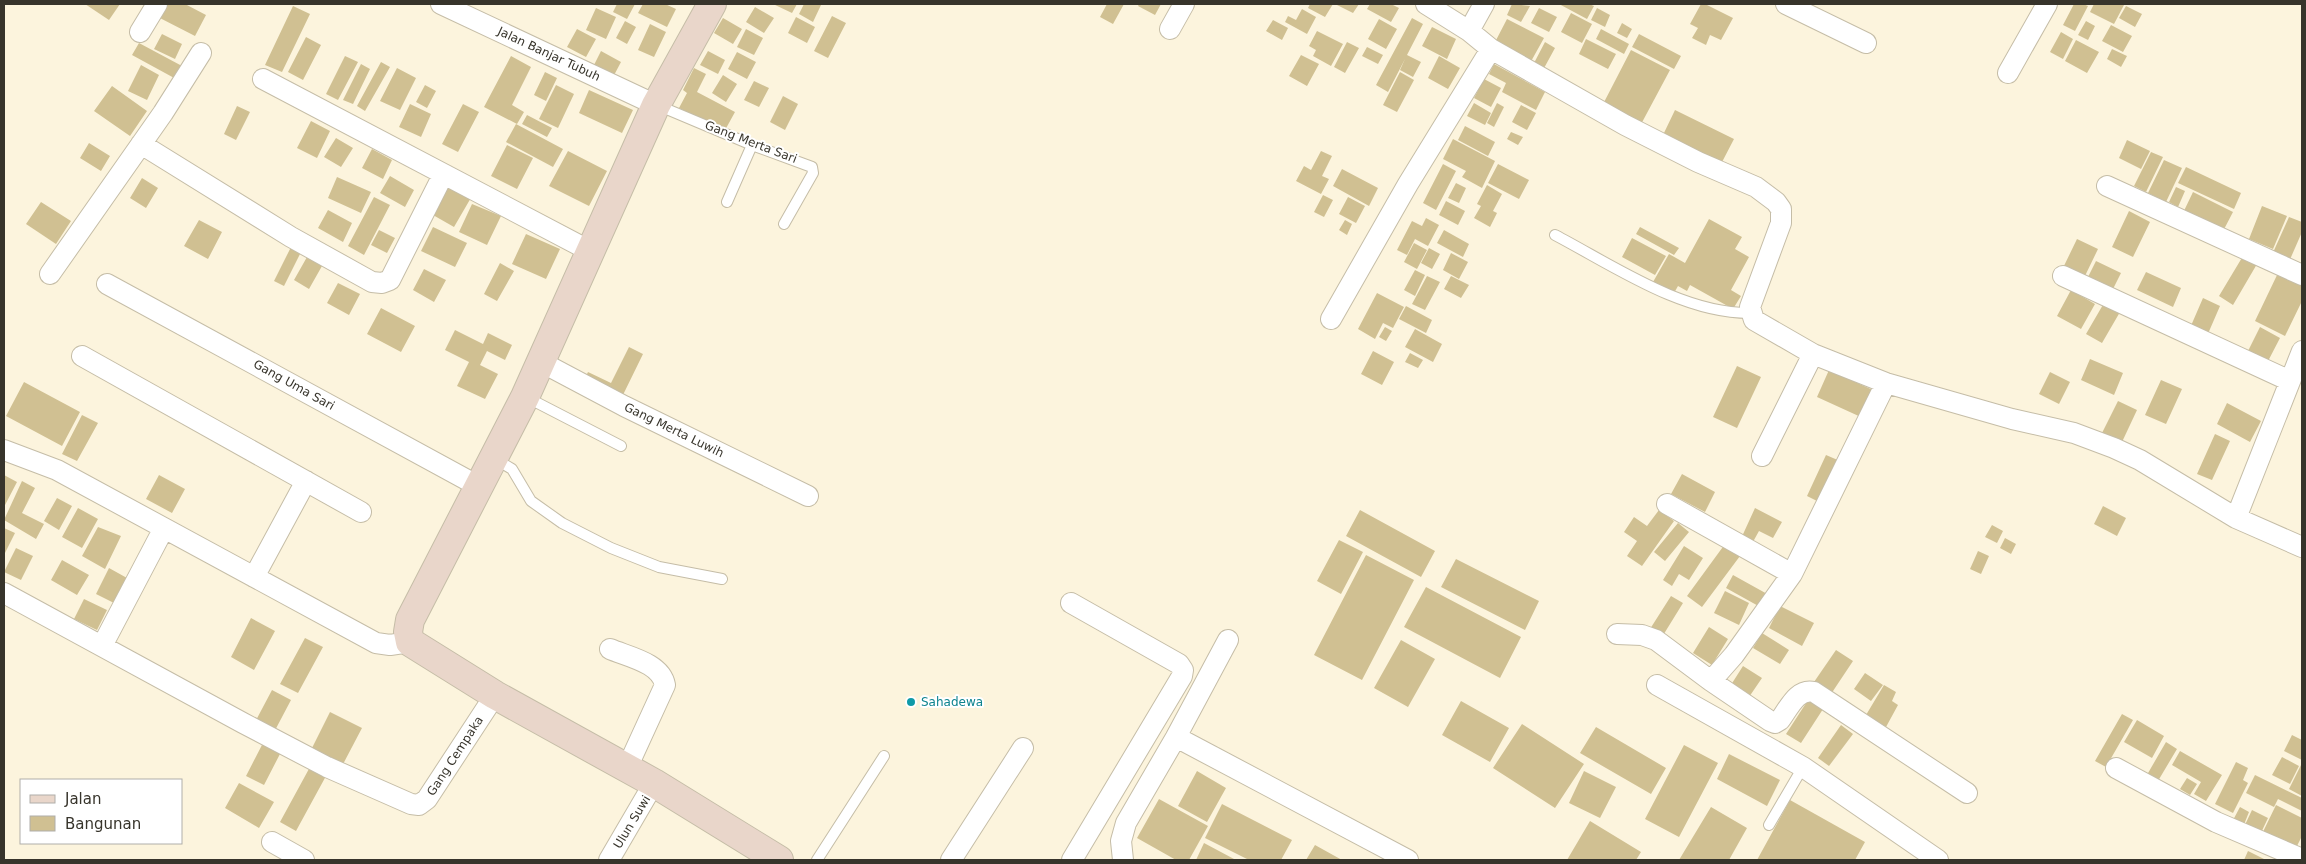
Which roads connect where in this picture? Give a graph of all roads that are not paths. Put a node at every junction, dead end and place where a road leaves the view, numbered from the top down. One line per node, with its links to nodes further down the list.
1 (157, 4): 12 (street)
2 (441, 4): 9 (street, Jalan Banjar Tubuh)
3 (712, 4): 18 (street)
4 (1184, 4): 10 (street)
5 (1426, 4): 11 (street)
6 (1484, 4): 11 (street)
7 (1786, 4): 13 (street)
8 (2047, 4): 16 (street)
9 (472, 10): 18 (street, Jalan Banjar Tubuh)
10 (1170, 29)
11 (1469, 31): 14 (street)
12 (140, 32)
13 (1866, 43)
14 (1491, 49): 31 (street); 32 (street)
15 (201, 53): 19 (street)
16 (2008, 72)
17 (263, 78): 21 (street)
18 (656, 105): 20 (lane, Gang Merta Sari); 26 (street)
19 (141, 144): 21 (street); 27 (street)
20 (752, 145): 23 (lane); 24 (lane, Gang Merta Sari)
21 (443, 175): 26 (street)
22 (2107, 186): 28 (street)
23 (727, 202)
24 (784, 224)
25 (1555, 235): 31 (lane)
26 (592, 252): 36 (street)
27 (50, 274)
28 (2302, 275)
29 (2063, 276): 37 (street)
30 (108, 284): 45 (street, Gang Uma Sari)
31 (1751, 313): 34 (street)
32 (1330, 319)
33 (2302, 351): 37 (street)
34 (1813, 354): 38 (street); 42 (street)
35 (82, 356): 44 (street)
36 (541, 362): 39 (street); 46 (street, Gang Merta Luwih)
37 (2290, 381): 49 (street)
38 (1886, 383): 49 (street); 52 (street)
39 (525, 397): 40 (lane); 43 (street)
40 (621, 446)
41 (4, 450): 50 (street)
42 (1762, 456)
43 (494, 459): 45 (street); 54 (lane)
44 (306, 481): 48 (street); 53 (street)
45 (480, 487): 59 (street)
46 (808, 496)
47 (1667, 504): 52 (street)
48 (361, 512)
49 (2236, 518): 51 (street)
50 (164, 528): 53 (street); 60 (street)
51 (2302, 547)
52 (1792, 574): 62 (street)
53 (254, 577): 59 (street)
54 (722, 579)
55 (4, 593): 60 (street)
56 (1071, 603): 81 (street)
57 (1617, 634): 62 (street)
58 (1228, 640): 65 (street)
59 (410, 642): 64 (street)
60 (102, 646): 64 (street, Gang Cempaka)
61 (610, 649): 69 (street)
62 (1711, 681): 72 (street)
63 (1657, 685): 68 (street)
64 (495, 696): 69 (street)
65 (1176, 737): 82 (street); 83 (street)
66 (1023, 748): 80 (street)
67 (884, 756): 79 (lane)
68 (1803, 767): 73 (lane); 84 (street)
69 (628, 768): 71 (street)
70 (2116, 768): 75 (street)
71 (654, 783): 77 (street, Ulun Suwi); 78 (street)
72 (1967, 793)
73 (1769, 826)
74 (272, 842): 76 (street)
75 (2302, 859)
76 (304, 860)
77 (609, 860)
78 (779, 860)
79 (817, 860)
80 (951, 860)
81 (1072, 860)
82 (1123, 860)
83 (1408, 860)
84 (1938, 860)

